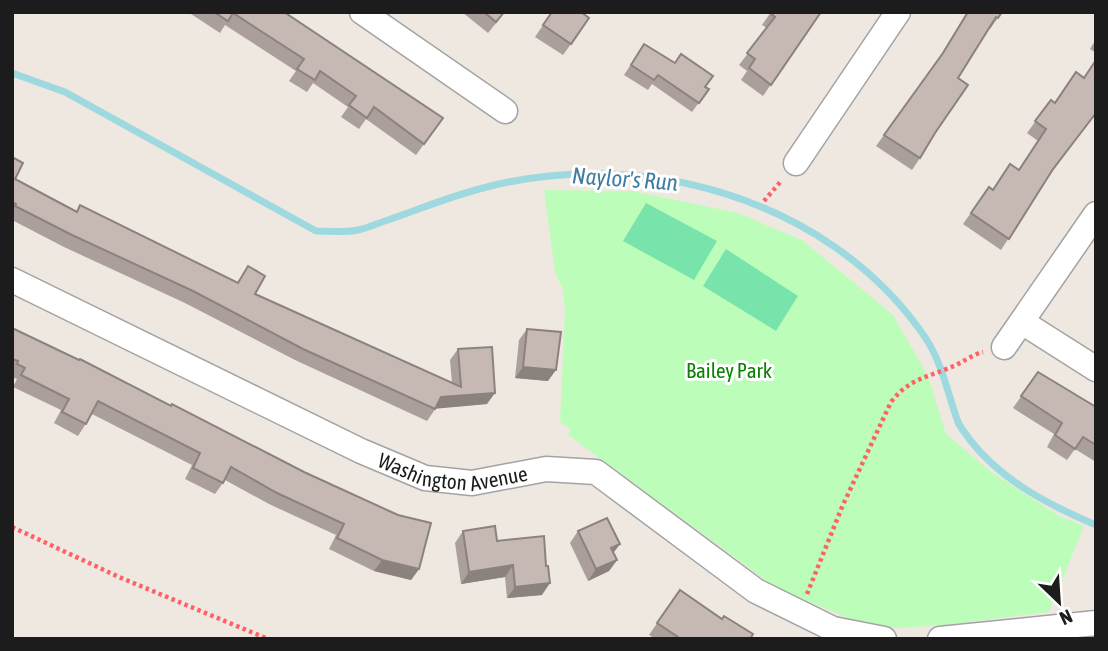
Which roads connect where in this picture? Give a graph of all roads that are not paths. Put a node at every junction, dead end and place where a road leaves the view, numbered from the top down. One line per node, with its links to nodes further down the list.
1 (362, 12): 3 (street)
2 (892, 14): 4 (street)
3 (505, 111)
4 (796, 163)
5 (1096, 215): 7 (street)
6 (12, 280): 11 (street, Washington Avenue)
7 (1022, 322): 8 (street); 9 (street)
8 (1004, 347)
9 (1096, 369)
10 (1096, 623): 12 (street)
11 (884, 639)
12 (940, 639)

